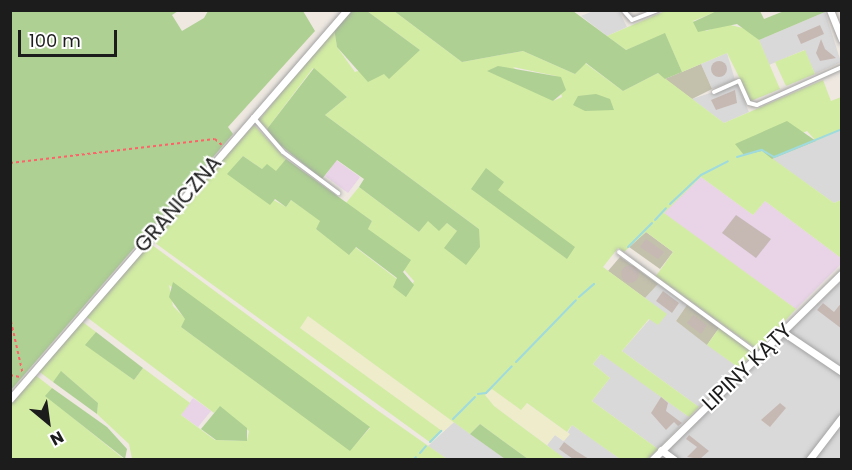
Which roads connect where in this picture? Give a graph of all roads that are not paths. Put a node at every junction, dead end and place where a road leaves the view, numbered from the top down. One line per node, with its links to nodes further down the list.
1 (347, 10): 8 (street, GRANICZNA)
2 (623, 10): 3 (lane)
3 (658, 10)
4 (830, 10): 5 (street)
5 (842, 40)
6 (842, 67): 7 (lane)
7 (714, 92)
8 (253, 116): 9 (lane); 15 (street, GRANICZNA)
9 (338, 193)
10 (619, 252): 13 (lane)
11 (842, 273): 12 (street, LIPINY KĄTY)
12 (783, 332): 13 (street, LIPINY KĄTY); 14 (street)
13 (759, 355): 17 (street, LIPINY KĄTY)
14 (842, 372)
15 (10, 399)
16 (842, 417): 20 (street)
17 (661, 450): 18 (street, LIPINY KĄTY); 19 (street)
18 (652, 459)
19 (675, 459)
20 (809, 459)

